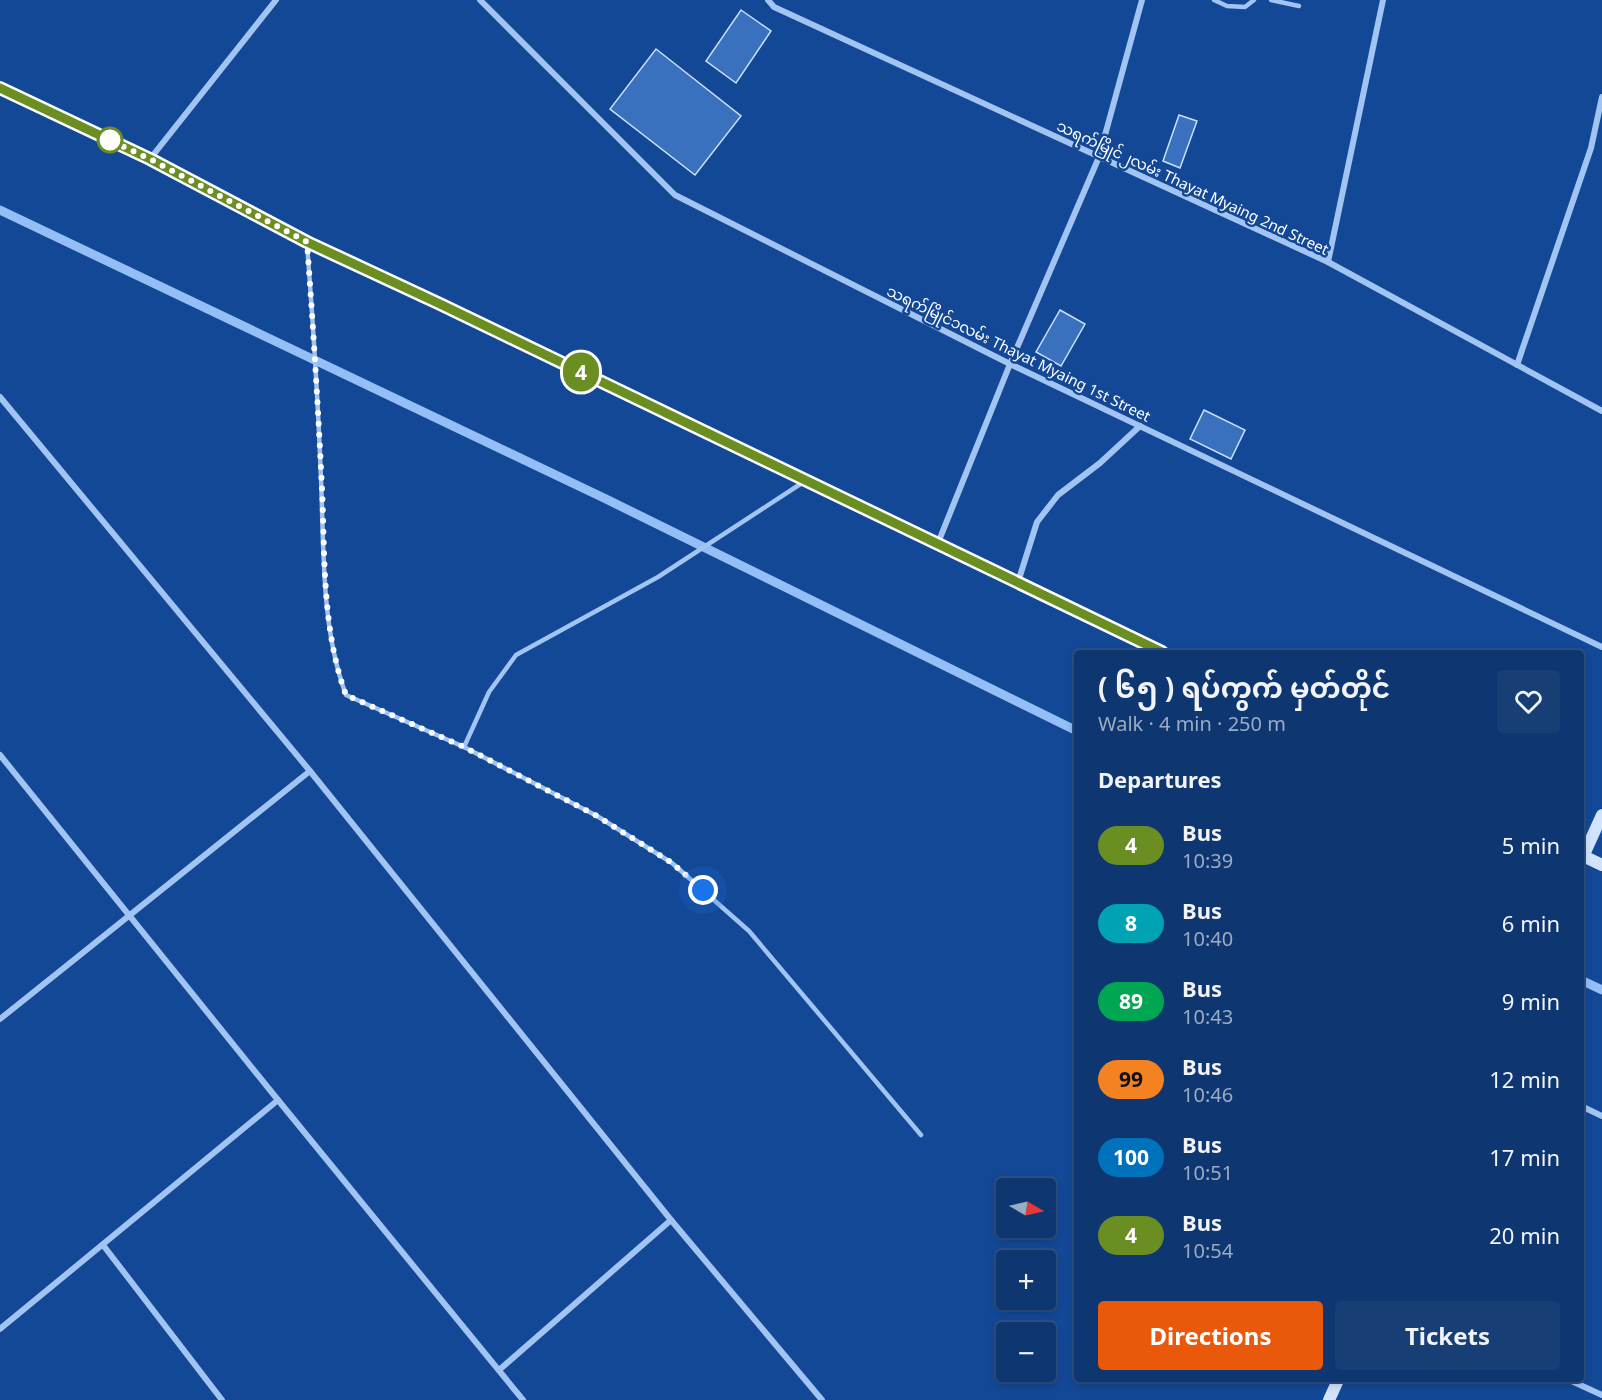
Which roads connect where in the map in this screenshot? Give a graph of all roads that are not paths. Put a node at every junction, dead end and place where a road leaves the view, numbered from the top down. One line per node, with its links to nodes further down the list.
1 (276, 0): 13 (street)
2 (480, 0): 16 (street, သရက်မြိုင်၁လမ်း Thayat Myaing 1st Street)
3 (768, 0): 12 (street, သရက်မြိုင်၂လမ်း Thayat Myaing 2nd Street)
4 (1142, 0): 12 (street)
5 (1214, 0): 6 (lane)
6 (1254, 0)
7 (1271, 0): 9 (lane)
8 (1383, 0): 15 (street)
9 (1299, 6)
10 (0, 88): 13 (main road)
11 (1602, 97): 17 (street)
12 (1099, 157): 15 (street, သရက်မြိုင်၂လမ်း Thayat Myaing 2nd Street); 16 (street)
13 (150, 159): 14 (main road)
14 (307, 242): 21 (main road); 26 (lane)
15 (1328, 262): 17 (street, သရက်မြိုင်၂လမ်း Thayat Myaing 2nd Street)
16 (1010, 364): 20 (street, သရက်မြိုင်၁လမ်း Thayat Myaing 1st Street); 22 (street)
17 (1517, 365): 19 (street, သရက်မြိုင်၂လမ်း Thayat Myaing 2nd Street)
18 (0, 397): 28 (street)
19 (1602, 411)
20 (1140, 426): 23 (street); 24 (street, သရက်မြိုင်၁လမ်း Thayat Myaing 1st Street)
21 (806, 480): 22 (main road); 26 (lane)
22 (938, 544): 23 (main road)
23 (1018, 582): 25 (main road)
24 (1602, 647)
25 (1158, 650)
26 (464, 747): 38 (lane)
27 (0, 755): 33 (street)
28 (309, 771): 33 (street); 39 (street)
29 (1602, 815): 30 (main road)
30 (1584, 853)
31 (1584, 858): 32 (main road)
32 (1602, 865)
33 (130, 916): 34 (street); 35 (street)
34 (0, 1019)
35 (278, 1100): 40 (street); 42 (street)
36 (1584, 1107): 37 (street)
37 (1602, 1116)
38 (921, 1135)
39 (671, 1220): 42 (street); 48 (street)
40 (103, 1245): 41 (street); 46 (street)
41 (0, 1329)
42 (499, 1370): 47 (street)
43 (1337, 1382): 49 (main road)
44 (1574, 1382): 45 (street)
45 (1602, 1395)
46 (222, 1400)
47 (523, 1400)
48 (822, 1400)
49 (1329, 1400)

